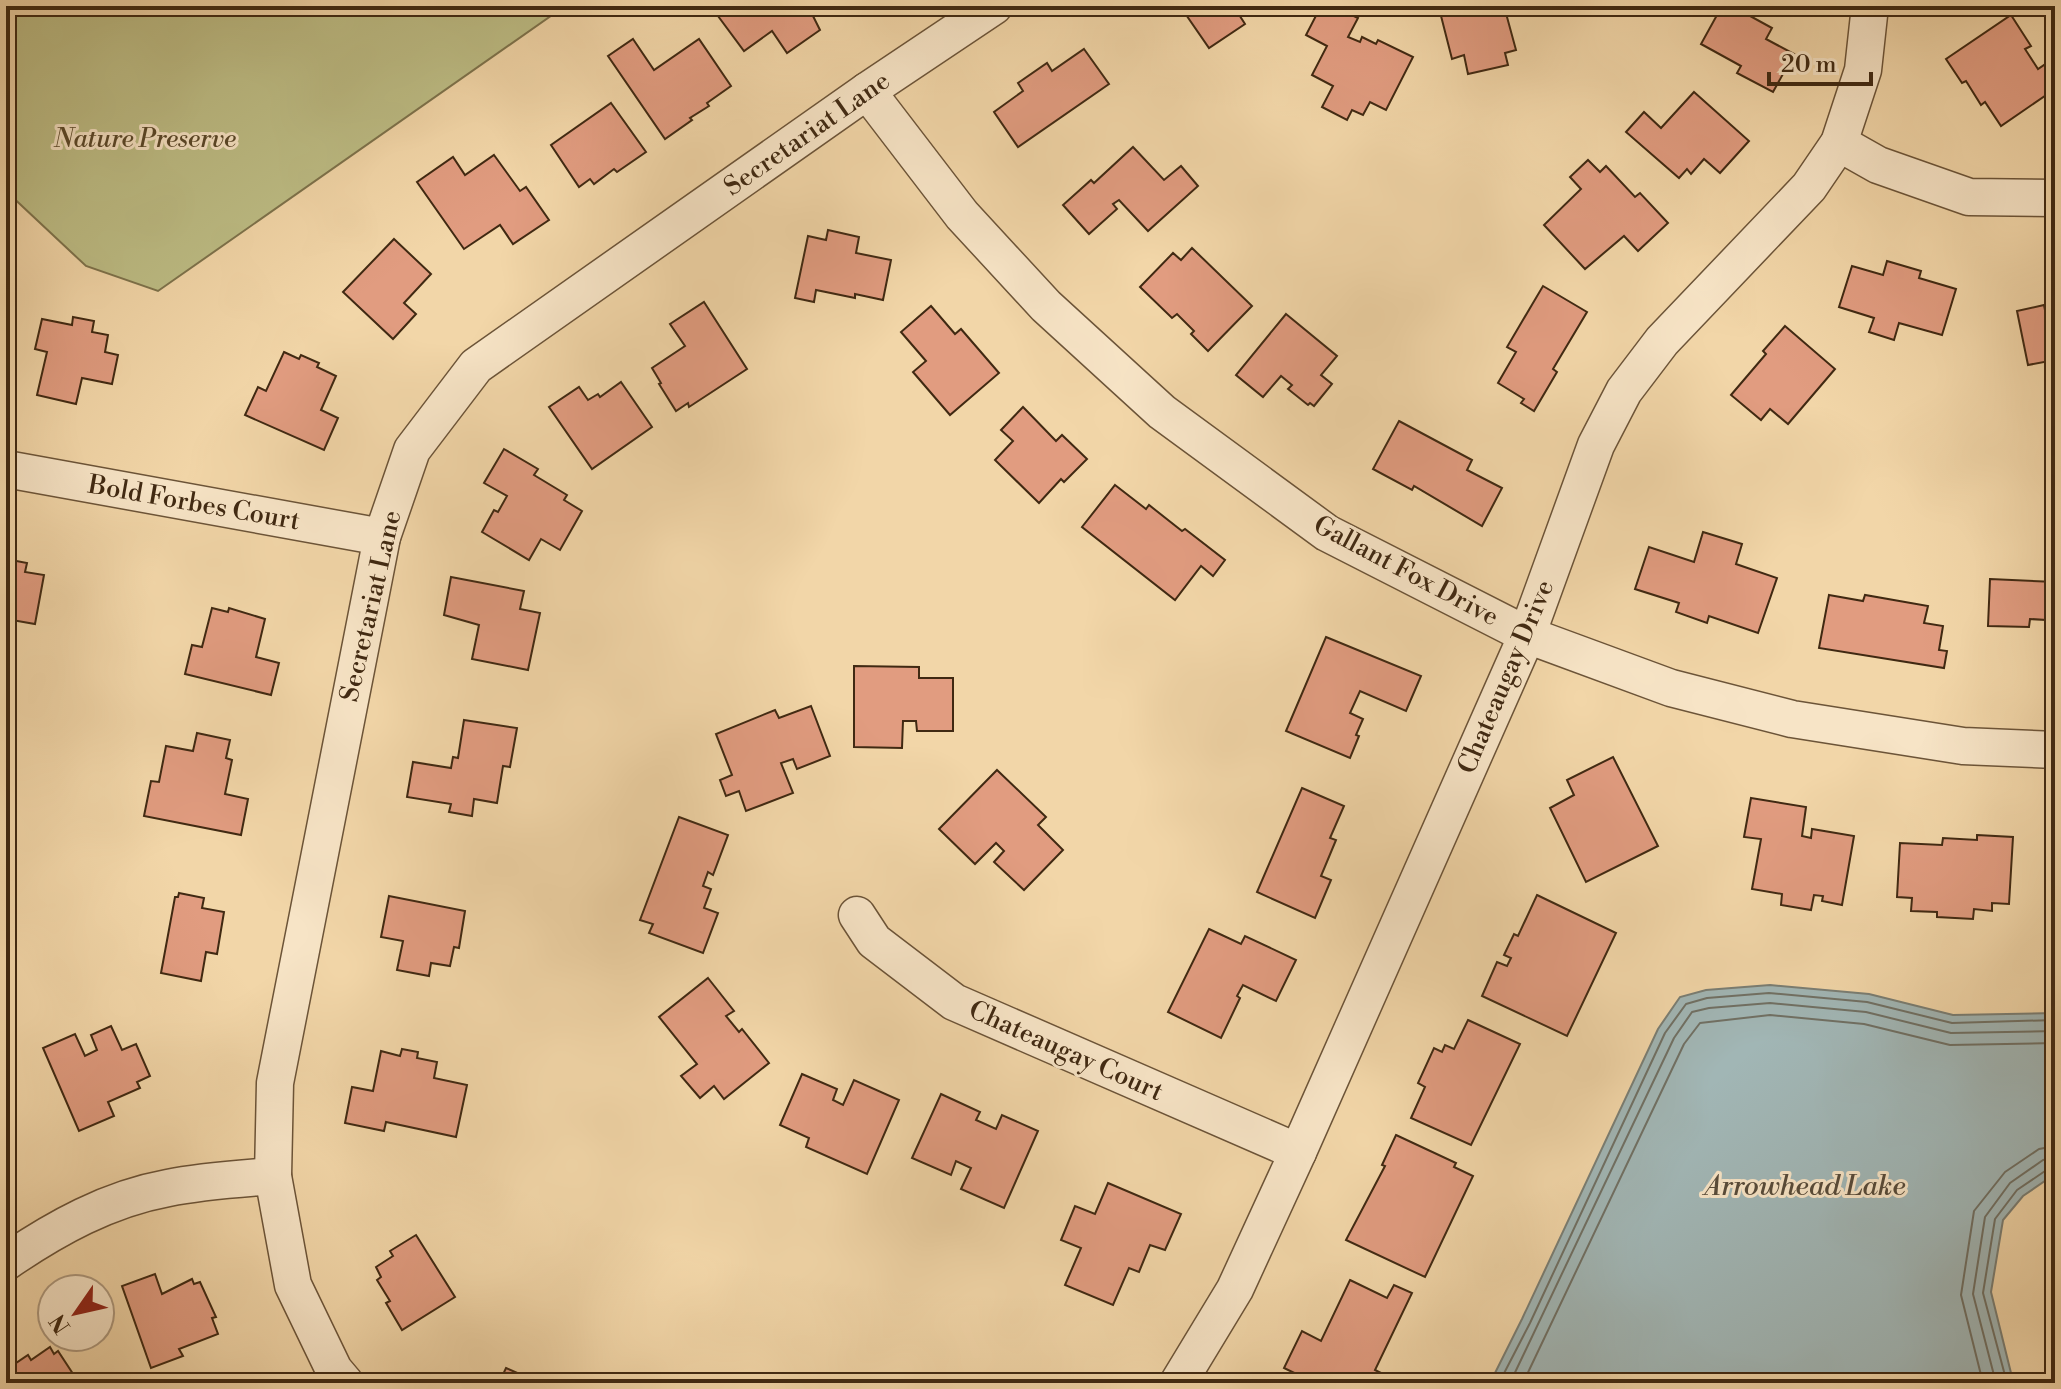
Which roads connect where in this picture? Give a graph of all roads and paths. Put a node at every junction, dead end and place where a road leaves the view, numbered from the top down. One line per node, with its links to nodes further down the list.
1 (994, 6): 3 (street, Secretariat Lane)
2 (1870, 6): 4 (street, Chateaugay Drive)
3 (867, 91): 7 (street, Secretariat Lane); 8 (street, Gallant Fox Drive)
4 (1839, 143): 5 (street); 8 (street, Chateaugay Drive)
5 (2055, 198)
6 (6, 469): 7 (street, Bold Forbes Court)
7 (382, 537): 12 (street, Secretariat Lane)
8 (1527, 635): 9 (street, Gallant Fox Drive); 11 (street, Chateaugay Drive)
9 (2055, 750)
10 (857, 915): 11 (street, Chateaugay Court)
11 (1298, 1152): 15 (street, Chateaugay Drive)
12 (273, 1176): 13 (street); 14 (street, Secretariat Lane)
13 (6, 1262)
14 (345, 1383)
15 (1178, 1383)

